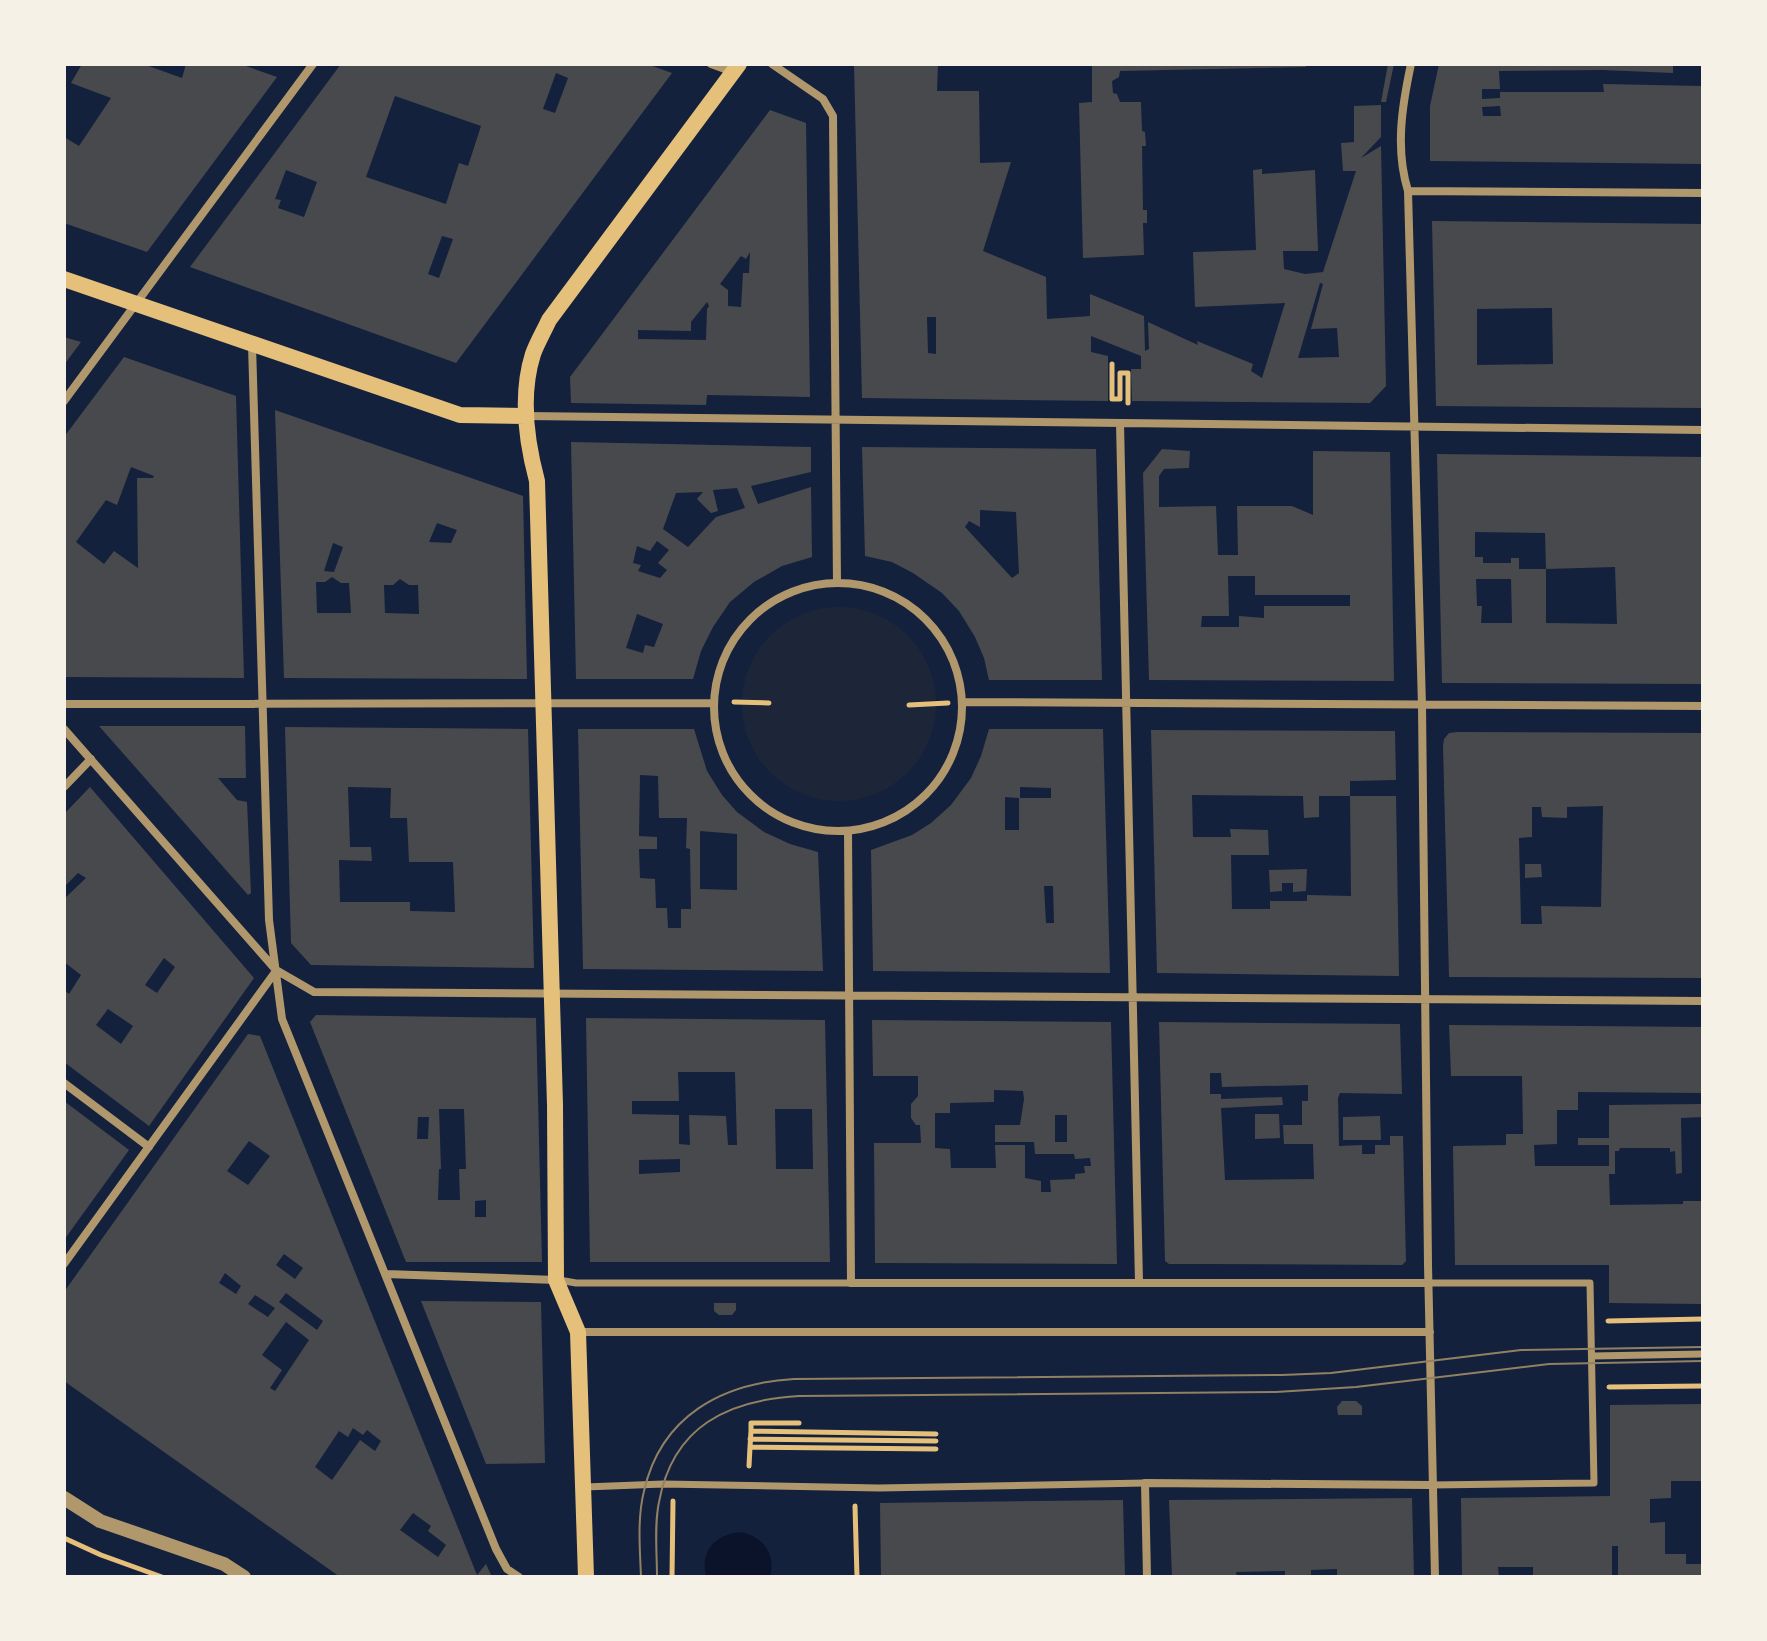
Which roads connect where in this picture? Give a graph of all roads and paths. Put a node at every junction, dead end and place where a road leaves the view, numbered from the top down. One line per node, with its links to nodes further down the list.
1 (313, 64): 9 (street)
2 (711, 64): 5 (street)
3 (772, 64): 15 (street)
4 (1411, 64): 6 (street)
5 (736, 68): 14 (main road)
6 (1408, 191): 7 (street); 17 (street)
7 (1703, 193)
8 (64, 279): 9 (main road)
9 (135, 303): 10 (main road); 12 (street)
10 (252, 345): 14 (main road); 20 (street)
11 (1112, 364): 13 (path)
12 (64, 401)
13 (1128, 404)
14 (526, 416): 15 (street); 22 (main road)
15 (835, 420): 16 (street); 19 (street)
16 (1120, 423): 17 (street); 25 (street)
17 (1414, 426): 18 (street); 28 (street)
18 (1703, 430)
19 (837, 583): 21 (street); 23 (street)
20 (264, 702): 22 (street); 26 (street); 34 (street)
21 (965, 702): 25 (street); 27 (path); 33 (street)
22 (544, 703): 23 (street); 35 (main road)
23 (714, 703): 24 (path); 33 (street)
24 (769, 703)
25 (1128, 703): 28 (street); 37 (street)
26 (64, 704)
27 (909, 705)
28 (1422, 706): 29 (street); 38 (street)
29 (1703, 706)
30 (64, 729): 31 (street)
31 (91, 759): 32 (street); 34 (street)
32 (64, 787)
33 (848, 831): 36 (street)
34 (276, 970): 35 (street); 41 (street); 43 (street)
35 (551, 995): 36 (street); 44 (main road)
36 (848, 997): 37 (street); 45 (street)
37 (1132, 998): 38 (street); 46 (street)
38 (1425, 1000): 39 (street); 47 (street)
39 (1703, 1001)
40 (64, 1083): 41 (street)
41 (149, 1147): 42 (street)
42 (64, 1264)
43 (386, 1274): 44 (street); 69 (street)
44 (556, 1280): 45 (street); 50 (main road)
45 (851, 1283): 46 (street)
46 (1139, 1283): 47 (street)
47 (1429, 1283): 49 (street); 51 (street)
48 (1703, 1319): 49 (path)
49 (1591, 1322): 53 (street)
50 (578, 1332): 51 (street); 63 (main road)
51 (1430, 1332): 62 (street)
52 (1703, 1354): 53 (street)
53 (1592, 1356): 54 (street)
54 (1592, 1386): 55 (path); 62 (street)
55 (1703, 1386)
56 (799, 1423): 57 (path)
57 (751, 1431): 58 (path); 58 (path)
58 (750, 1439): 59 (path)
59 (936, 1449)
60 (1145, 1483): 62 (street); 64 (street); 73 (street)
61 (673, 1484): 63 (street); 64 (street); 71 (path)
62 (1432, 1485): 74 (street)
63 (583, 1487): 70 (main road)
64 (854, 1488): 72 (path)
65 (64, 1498): 68 (street)
66 (64, 1538): 67 (path)
67 (162, 1577)
68 (244, 1577)
69 (519, 1577)
70 (586, 1577)
71 (672, 1577)
72 (857, 1577)
73 (1147, 1577)
74 (1435, 1577)

